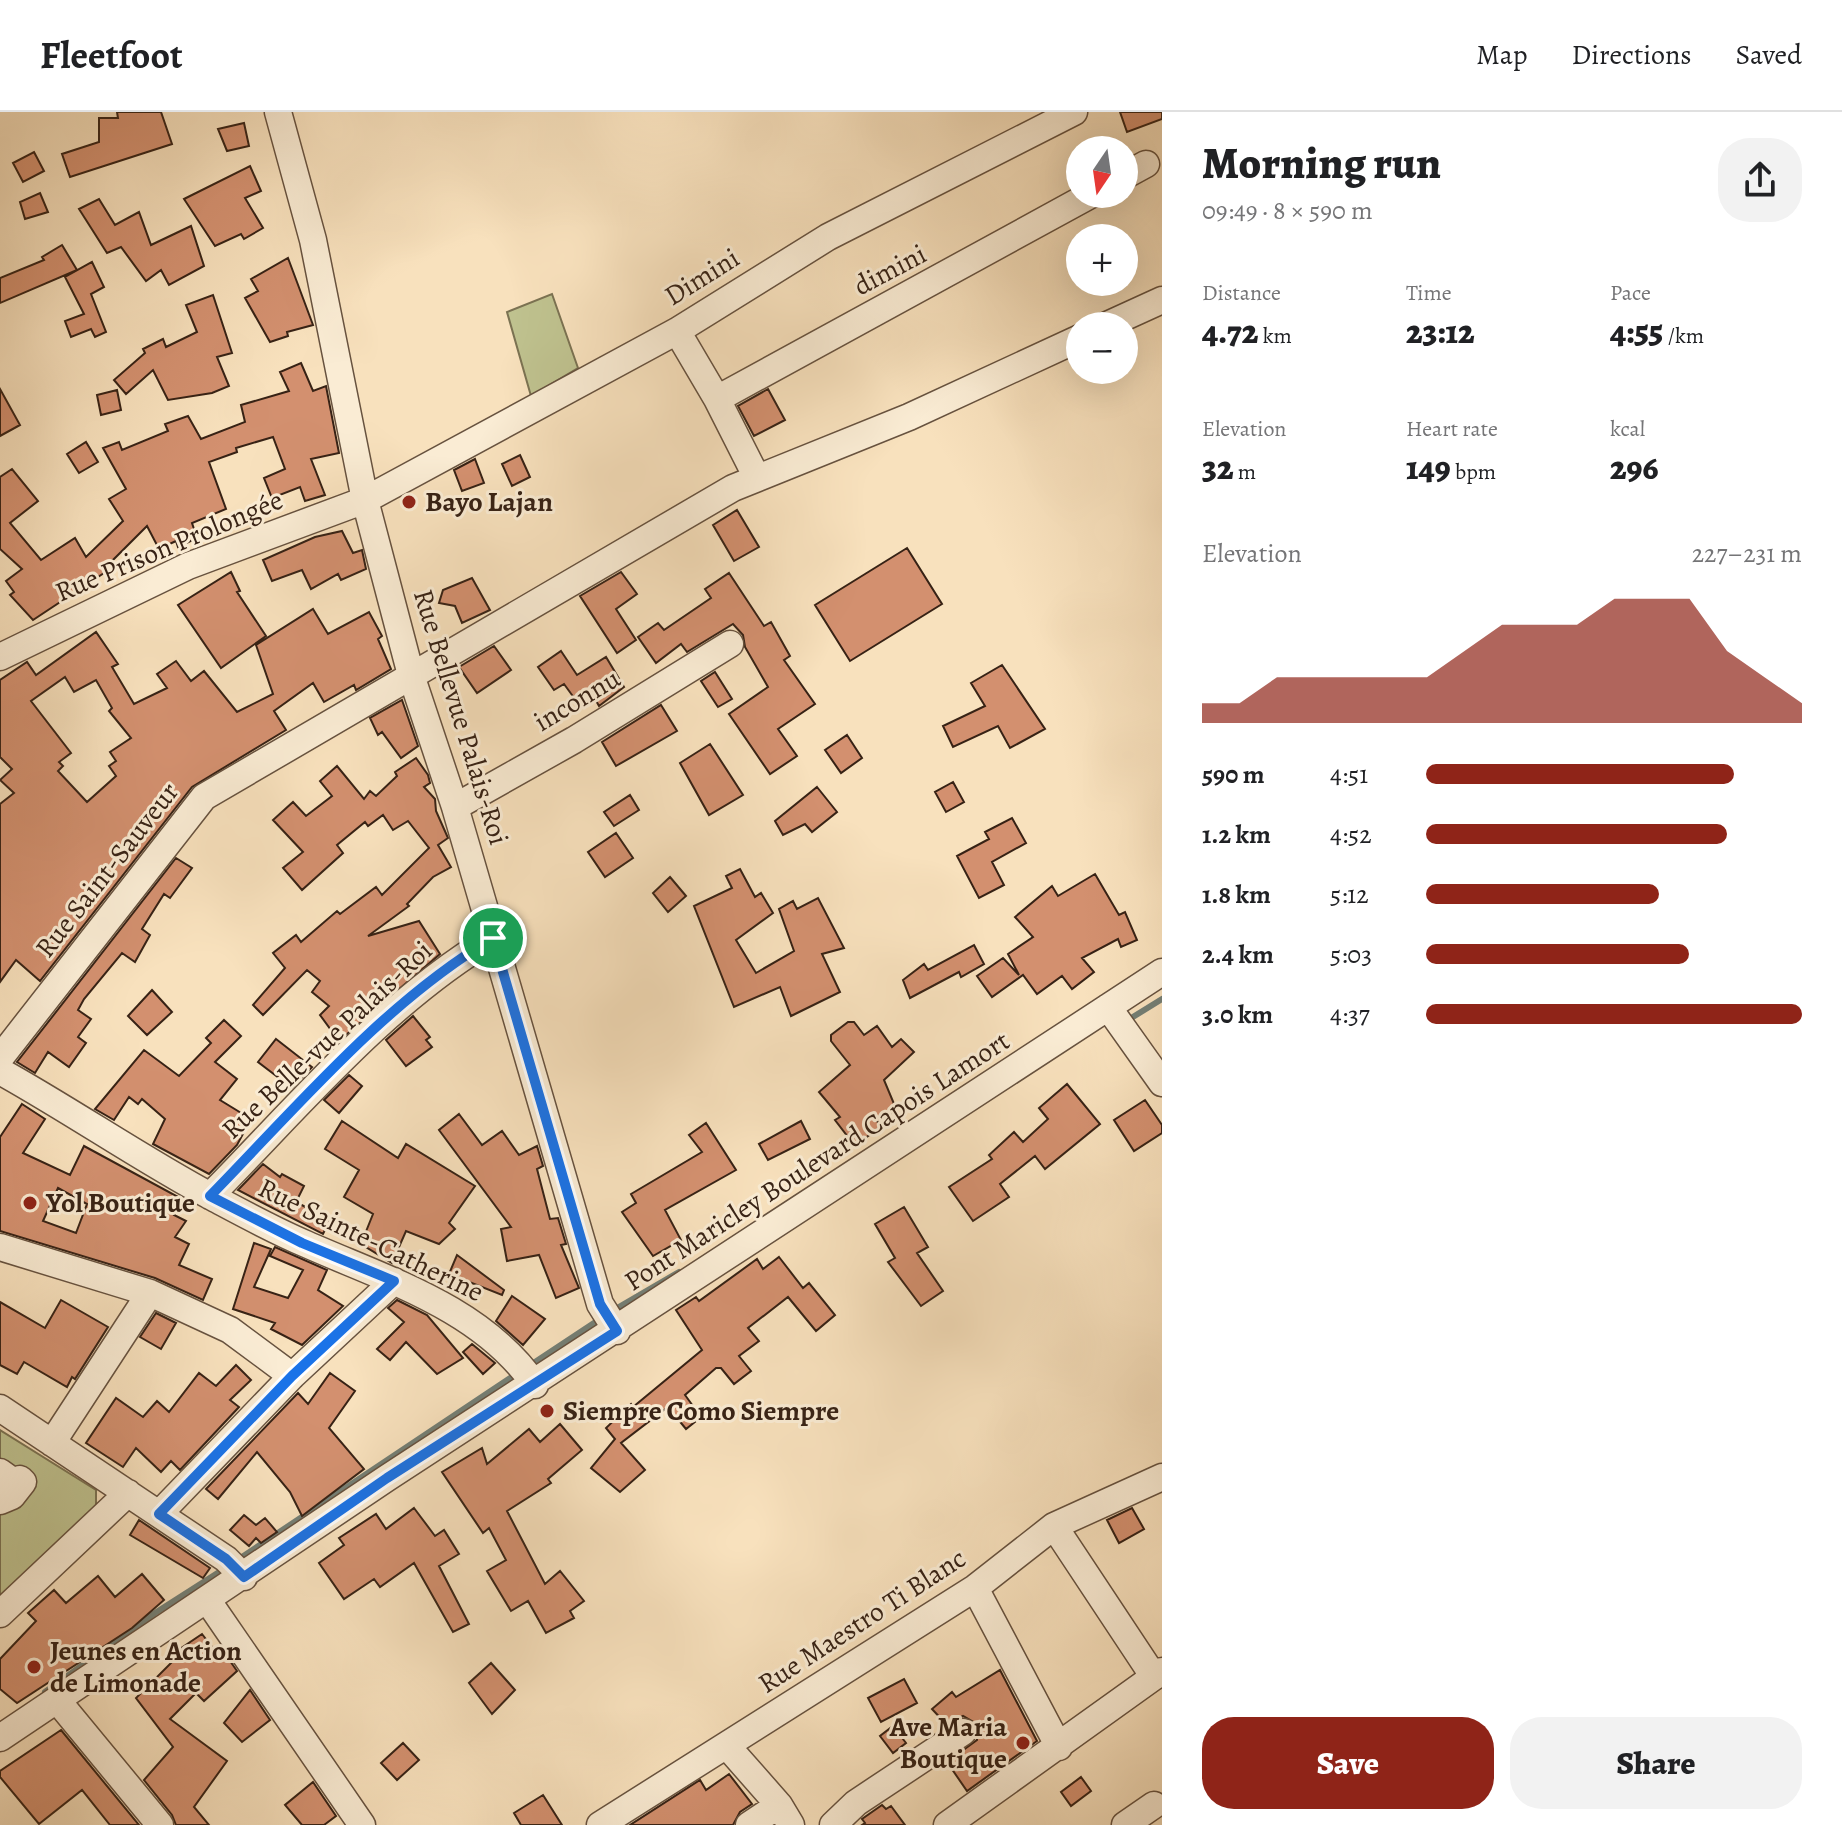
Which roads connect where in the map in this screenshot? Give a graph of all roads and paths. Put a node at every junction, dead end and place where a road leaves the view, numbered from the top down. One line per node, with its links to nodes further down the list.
1 (278, 112): 10 (street, Rue Bellevue Palais-Roi)
2 (1074, 112): 6 (street, Dimini)
3 (1066, 208): 8 (street, dimini)
4 (1162, 300): 5 (street)
5 (1136, 312)
6 (677, 331): 8 (street, dimini); 10 (street, Dimini)
7 (1066, 344): 9 (street)
8 (717, 399): 9 (street, dimini)
9 (757, 478): 13 (street)
10 (365, 500): 12 (street, Rue Prison Prolongée); 13 (street, Rue Bellevue Palais-Roi)
11 (730, 644): 14 (street, inconnu)
12 (0, 657)
13 (411, 675): 14 (street, Rue Bellevue Palais-Roi); 18 (street, Rue Saint-Sauveur)
14 (455, 807): 15 (street, Rue Bellevue Palais-Roi)
15 (493, 938): 21 (street, Rue Belle-vue Palais-Roi); 25 (street, Rue Bellevue Palais-Roi)
16 (1162, 972): 17 (street, Pont Maricley Boulevard Capois Lamort)
17 (1108, 1007): 20 (street); 25 (street, Pont Maricley Boulevard Capois Lamort)
18 (0, 1058)
19 (0, 1071): 21 (street, Rue Sainte-Catherine)
20 (1162, 1083)
21 (210, 1196): 23 (street, Rue Sainte-Catherine)
22 (0, 1247): 24 (street)
23 (394, 1281): 26 (street, Rue Sainte-Catherine); 27 (street)
24 (150, 1293): 27 (street); 29 (street)
25 (610, 1319): 26 (street, Pont Maricley Boulevard Capois Lamort)
26 (527, 1373): 36 (street, Pont Maricley Boulevard Capois Lamort)
27 (292, 1376): 34 (street)
28 (0, 1408): 29 (street)
29 (52, 1443): 32 (street)
30 (0, 1472): 33 (street)
31 (1162, 1477): 35 (street, Rue Maestro Ti Blanc)
32 (128, 1493): 34 (street); 39 (street)
33 (0, 1501)
34 (159, 1514): 36 (street)
35 (1054, 1526): 37 (street, Rue Maestro Ti Blanc); 40 (street)
36 (236, 1568): 38 (street, Pont Maricley Boulevard Capois Lamort)
37 (975, 1588): 44 (street, Rue Maestro Ti Blanc); 45 (street)
38 (208, 1601): 41 (street, Pont Maricley Boulevard Capois Lamort); 49 (street)
39 (0, 1614)
40 (1158, 1674): 45 (street)
41 (57, 1700): 43 (street, Pont Maricley Boulevard Capois Lamort); 48 (street)
42 (963, 1732): 52 (street)
43 (0, 1738)
44 (727, 1746): 47 (street); 50 (street, Rue Maestro Ti Blanc)
45 (1059, 1747): 53 (street)
46 (1154, 1805): 54 (street)
47 (785, 1815): 51 (street)
48 (160, 1825)
49 (362, 1825)
50 (600, 1825)
51 (749, 1825)
52 (833, 1825)
53 (947, 1825)
54 (1125, 1825)

